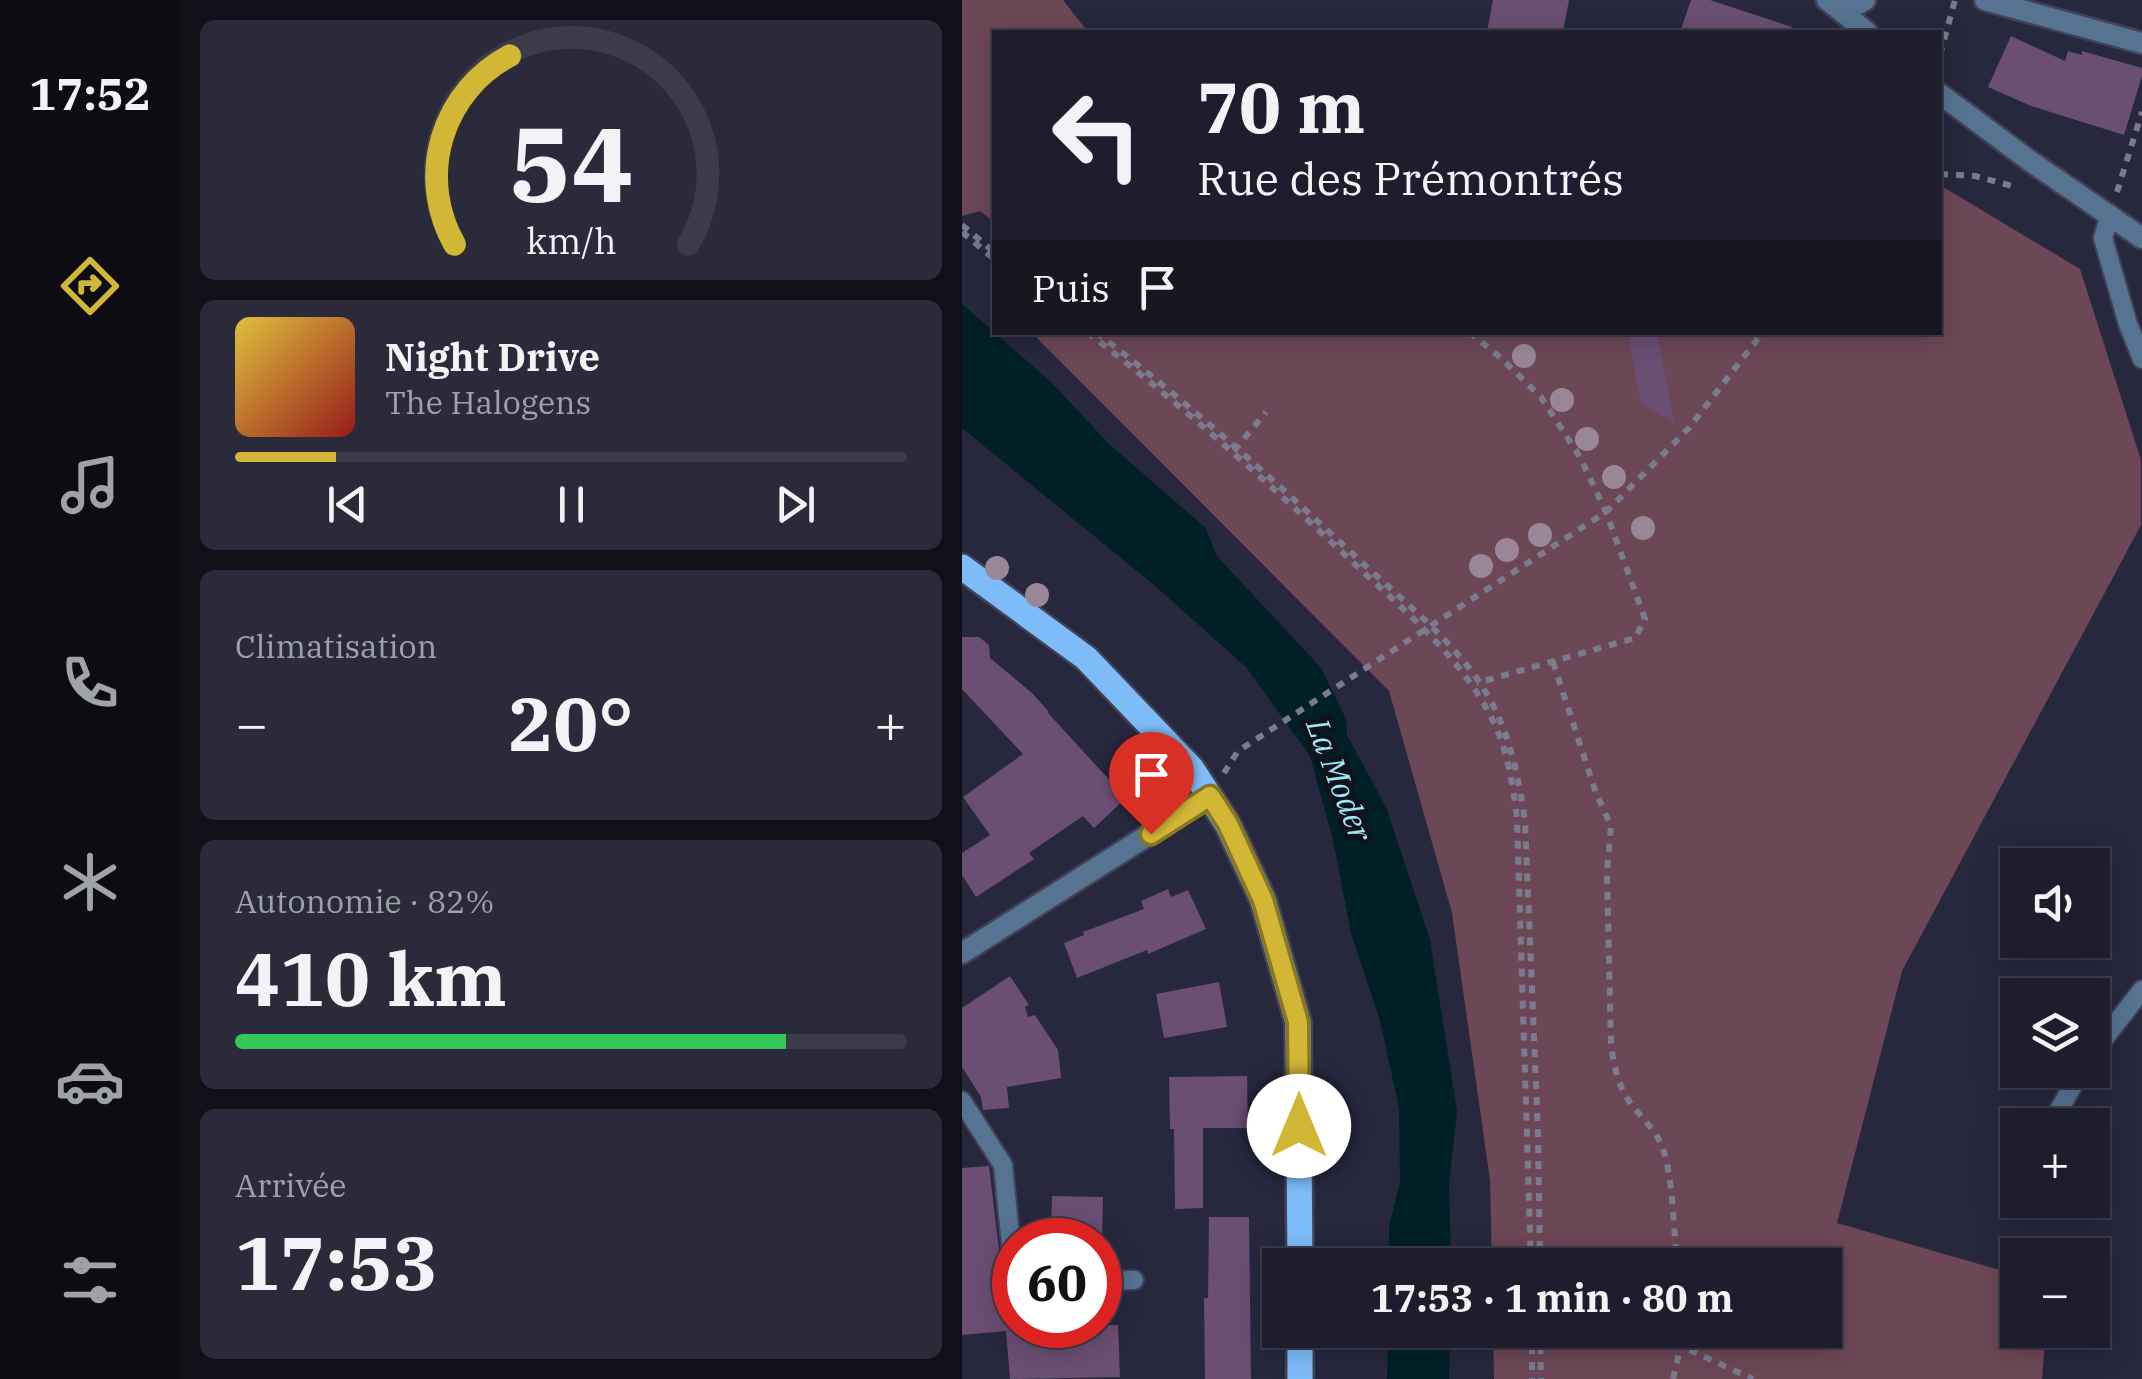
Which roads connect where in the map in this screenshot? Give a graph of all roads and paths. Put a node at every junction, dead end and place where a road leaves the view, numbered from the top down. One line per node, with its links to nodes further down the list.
1 (1866, 0): 4 (street)
2 (1956, 0): 7 (path)
3 (1984, 0): 6 (street)
4 (1835, 6): 5 (street)
5 (1865, 30)
6 (2142, 43)
7 (1942, 48)
8 (1942, 95): 12 (street)
9 (2142, 112): 12 (path)
10 (1942, 174): 11 (path)
11 (2016, 187)
12 (2110, 214): 14 (street); 20 (lane)
13 (962, 229): 15 (path)
14 (2142, 238)
15 (992, 253)
16 (1091, 335): 22 (path)
17 (1100, 335): 22 (path)
18 (1474, 335): 23 (path)
19 (1761, 335): 23 (path)
20 (2142, 359)
21 (1266, 412): 22 (path)
22 (1235, 449): 25 (path)
23 (1606, 512): 25 (path); 26 (path)
24 (962, 567): 29 (main road)
25 (1427, 628): 27 (path); 28 (path)
26 (1553, 662): 27 (path); 38 (path)
27 (1476, 684): 36 (path); 37 (path)
28 (1238, 751)
29 (1210, 796): 30 (street); 35 (main road)
30 (962, 953)
31 (2142, 990): 32 (lane)
32 (2110, 1031)
33 (962, 1101): 34 (lane)
34 (1008, 1218)
35 (1300, 1248)
36 (1530, 1248)
37 (1540, 1248)
38 (1676, 1248)
39 (1122, 1280): 40 (lane)
40 (1134, 1280)
41 (1300, 1348): 46 (main road)
42 (1535, 1348): 47 (path)
43 (1538, 1348): 48 (path)
44 (1680, 1348): 49 (path)
45 (1687, 1348): 50 (path)
46 (1300, 1379)
47 (1532, 1379)
48 (1541, 1379)
49 (1673, 1379)
50 (1754, 1379)

